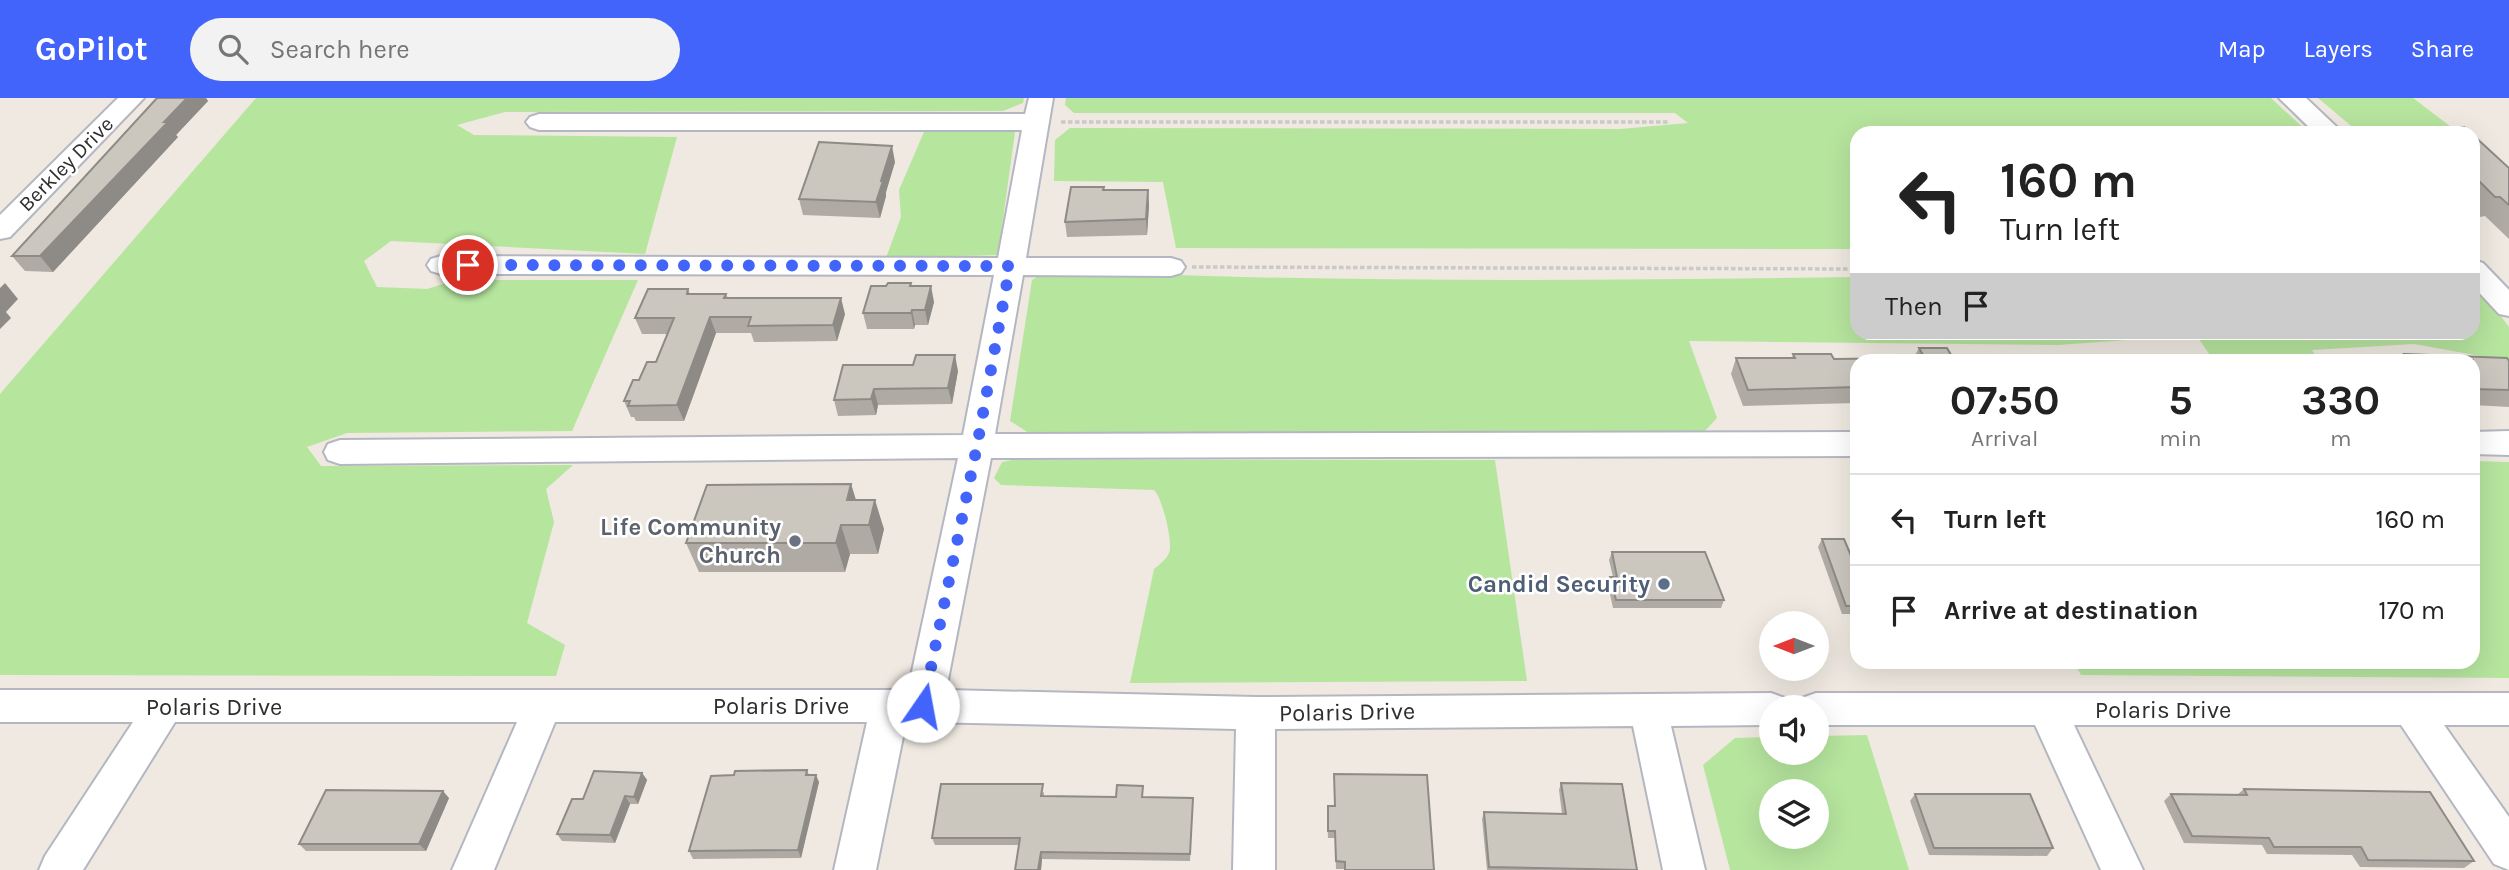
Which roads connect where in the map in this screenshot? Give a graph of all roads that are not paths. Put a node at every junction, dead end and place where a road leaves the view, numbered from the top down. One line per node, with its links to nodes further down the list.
1 (132, 98): 6 (street, Berkley Drive)
2 (2291, 98): 5 (street)
3 (1039, 110): 4 (street); 8 (street)
4 (539, 122)
5 (2322, 126)
6 (0, 231)
7 (441, 265): 8 (street)
8 (1010, 266): 9 (street); 15 (street)
9 (1171, 267)
10 (2480, 277): 11 (street)
11 (2509, 307)
12 (2480, 443): 13 (street)
13 (2509, 443)
14 (1850, 444): 15 (street)
15 (977, 446): 16 (street); 19 (street)
16 (340, 452)
17 (0, 706): 20 (street, Polaris Drive)
18 (543, 706): 19 (street, Polaris Drive); 20 (street, Polaris Drive); 30 (street)
19 (907, 706): 27 (street, Polaris Drive); 31 (street)
20 (164, 707): 29 (street)
21 (1648, 709): 22 (street, Polaris Drive); 27 (street, Polaris Drive); 33 (street)
22 (1759, 709)
23 (1829, 709): 26 (street, Polaris Drive)
24 (2411, 709): 25 (street, Polaris Drive); 26 (street, Polaris Drive); 28 (street)
25 (2509, 709)
26 (2048, 710): 34 (street)
27 (1255, 713): 32 (street)
28 (2509, 851)
29 (60, 870)
30 (473, 870)
31 (855, 870)
32 (1254, 870)
33 (1685, 870)
34 (2122, 870)

